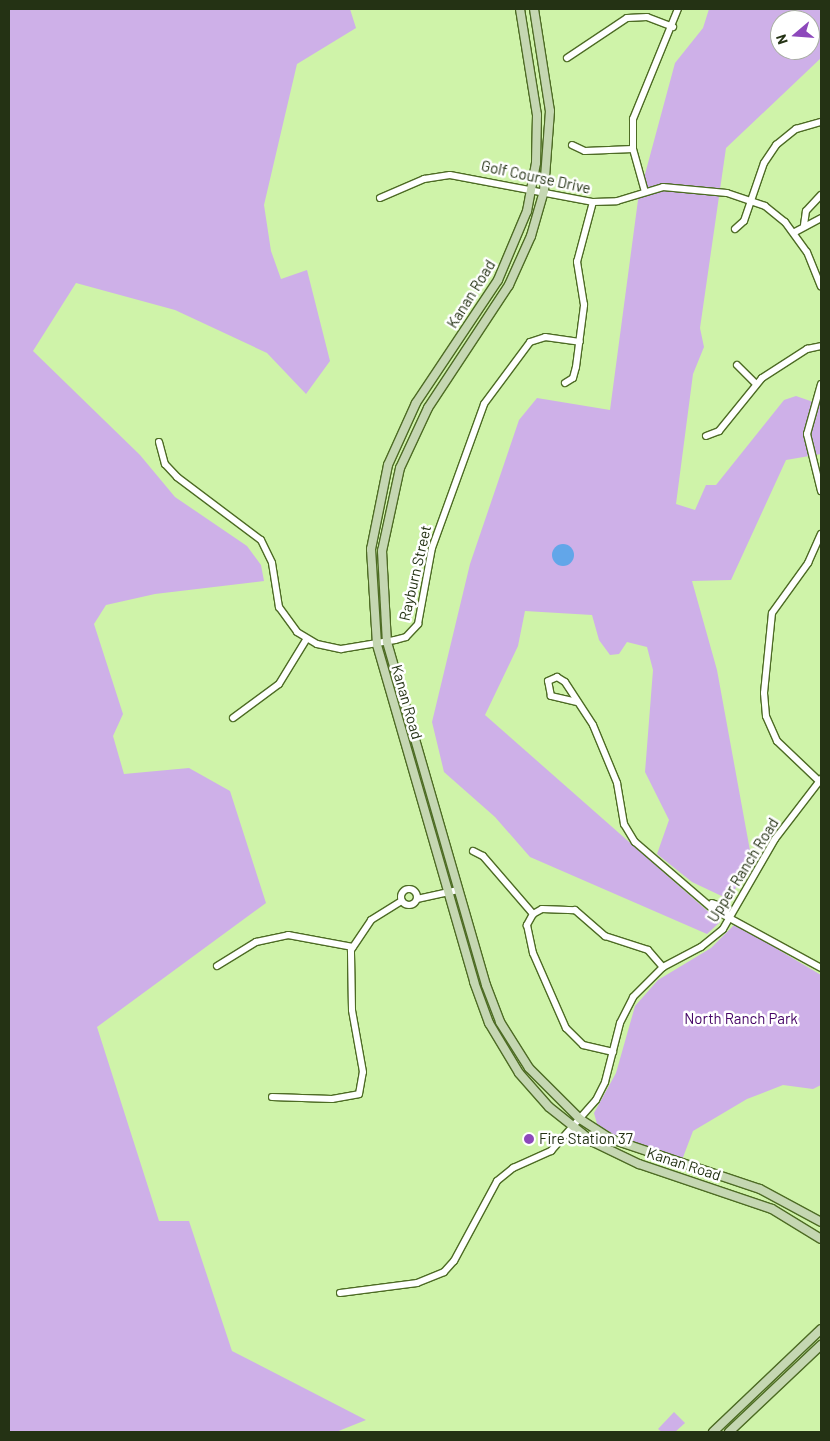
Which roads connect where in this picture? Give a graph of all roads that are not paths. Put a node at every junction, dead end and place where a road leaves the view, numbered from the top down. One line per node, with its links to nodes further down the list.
1 (520, 9): 9 (main road, Kanan Road)
2 (534, 9): 10 (main road, Kanan Road)
3 (678, 9): 4 (street)
4 (674, 27): 5 (street); 8 (street)
5 (567, 58)
6 (821, 122): 14 (street)
7 (572, 145): 8 (street)
8 (633, 149): 11 (street)
9 (531, 188): 10 (street, Golf Course Drive); 13 (street, Golf Course Drive); 33 (main road, Kanan Road)
10 (544, 191): 15 (street, Golf Course Drive); 32 (main road, Kanan Road)
11 (645, 192): 14 (street, Golf Course Drive); 15 (street, Golf Course Drive)
12 (821, 195): 17 (street)
13 (380, 198)
14 (751, 199): 18 (street); 19 (street, Golf Course Drive)
15 (593, 202): 21 (street)
16 (821, 218): 17 (street)
17 (804, 225): 19 (street)
18 (735, 228)
19 (795, 232): 20 (street, Golf Course Drive)
20 (821, 286)
21 (580, 342): 25 (street); 32 (street, Rayburn Street)
22 (821, 346): 24 (street)
23 (737, 364): 24 (street)
24 (755, 383): 27 (street)
25 (565, 384)
26 (821, 384): 29 (street)
27 (706, 436)
28 (159, 442): 31 (street)
29 (821, 491)
30 (821, 534): 36 (street)
31 (306, 640): 33 (street, Rayburn Street); 35 (street)
32 (387, 642): 33 (street, Rayburn Street); 38 (main road, Kanan Road)
33 (377, 644): 39 (main road, Kanan Road)
34 (577, 702): 34 (street); 43 (street)
35 (233, 718)
36 (820, 780): 43 (street, Upper Ranch Road)
37 (473, 851): 42 (street)
38 (458, 890): 39 (street); 50 (main road, Kanan Road)
39 (448, 893): 40 (street); 51 (main road, Kanan Road)
40 (417, 899): 41 (street); 41 (street)
41 (402, 901): 44 (street)
42 (533, 914): 46 (street); 48 (street)
43 (729, 915): 46 (street, Upper Ranch Road); 47 (street)
44 (352, 947): 45 (street); 49 (street)
45 (216, 966)
46 (663, 967): 48 (street, Upper Ranch Road)
47 (821, 968)
48 (613, 1052): 50 (street, Upper Ranch Road)
49 (272, 1097)
50 (580, 1119): 51 (street, Upper Ranch Road); 52 (main road, Kanan Road)
51 (574, 1128): 53 (main road, Kanan Road); 54 (street, Upper Ranch Road)
52 (821, 1222)
53 (821, 1239)
54 (340, 1293)
55 (821, 1329): 57 (main road)
56 (821, 1345): 58 (main road)
57 (712, 1432)
58 (729, 1432)

